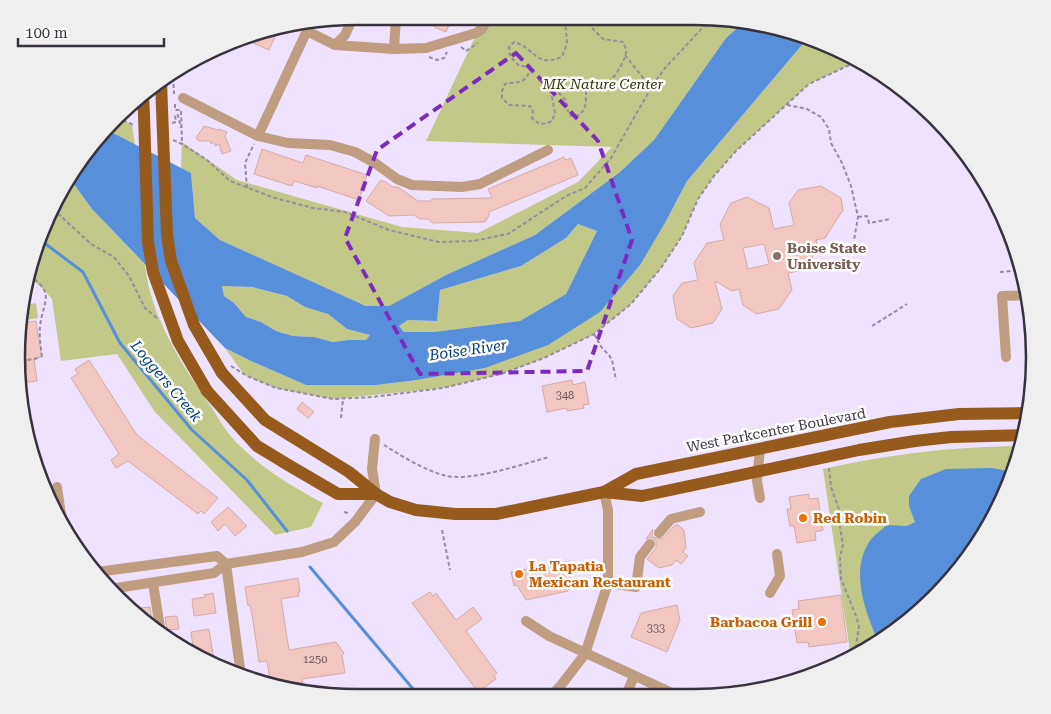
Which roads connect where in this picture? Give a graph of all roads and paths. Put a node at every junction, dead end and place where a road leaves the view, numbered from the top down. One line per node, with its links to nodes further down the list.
1 (349, 25): 9 (street)
2 (396, 25): 10 (street)
3 (484, 25): 10 (street)
4 (565, 25): 11 (path)
5 (589, 25): 11 (path)
6 (705, 25): 14 (path)
7 (311, 28): 9 (street)
8 (308, 29): 23 (street)
9 (335, 45): 10 (street)
10 (394, 50)
11 (626, 55): 14 (path)
12 (851, 64): 18 (path)
13 (173, 81): 22 (path)
14 (652, 88): 27 (path)
15 (161, 89): 42 (main road, West Parkcenter Boulevard, bridge)
16 (184, 98): 23 (street)
17 (143, 103): 55 (main road, West Parkcenter Boulevard, bridge)
18 (787, 105): 29 (path); 39 (path)
19 (124, 120): 21 (path)
20 (176, 122): 22 (path)
21 (139, 127)
22 (181, 128): 25 (path)
23 (258, 136): 26 (street); 27 (path)
24 (173, 140): 25 (path)
25 (182, 144): 27 (path)
26 (548, 150)
27 (247, 188)
28 (58, 213): 37 (path)
29 (858, 217): 30 (path); 31 (path)
30 (890, 219)
31 (854, 240)
32 (1015, 271): 33 (path)
33 (1000, 272)
34 (34, 280): 41 (path)
35 (1020, 294): 40 (street)
36 (907, 304): 38 (path)
37 (164, 323)
38 (872, 326)
39 (594, 334): 43 (path); 44 (path)
40 (1006, 357)
41 (25, 360)
42 (224, 368): 44 (path); 55 (main road, West Parkcenter Boulevard)
43 (616, 380)
44 (343, 399): 46 (path)
45 (1021, 412): 49 (main road, West Parkcenter Boulevard)
46 (341, 418)
47 (1017, 435): 52 (main road, West Parkcenter Boulevard)
48 (375, 439): 50 (path); 55 (street)
49 (760, 449): 52 (street); 54 (main road, West Parkcenter Boulevard)
50 (549, 456)
51 (828, 466): 74 (path)
52 (758, 471): 54 (main road, West Parkcenter Boulevard); 56 (street)
53 (57, 487): 57 (street)
54 (604, 492): 55 (main road, West Parkcenter Boulevard); 68 (street)
55 (376, 494): 65 (street)
56 (760, 498)
57 (62, 509)
58 (344, 512): 60 (path)
59 (700, 512): 62 (street)
60 (348, 513)
61 (442, 530): 66 (path)
62 (659, 533)
63 (650, 544): 68 (street)
64 (777, 554): 71 (street)
65 (226, 564): 67 (street); 69 (street); 76 (street)
66 (450, 570)
67 (103, 571)
68 (608, 583): 75 (street)
69 (154, 584): 70 (street); 73 (street)
70 (118, 588)
71 (770, 593)
72 (526, 621): 75 (street)
73 (159, 623)
74 (856, 647)
75 (585, 654): 77 (street); 78 (street)
76 (240, 667)
77 (634, 676): 79 (street); 80 (street)
78 (557, 689)
79 (629, 689)
80 (663, 689)

